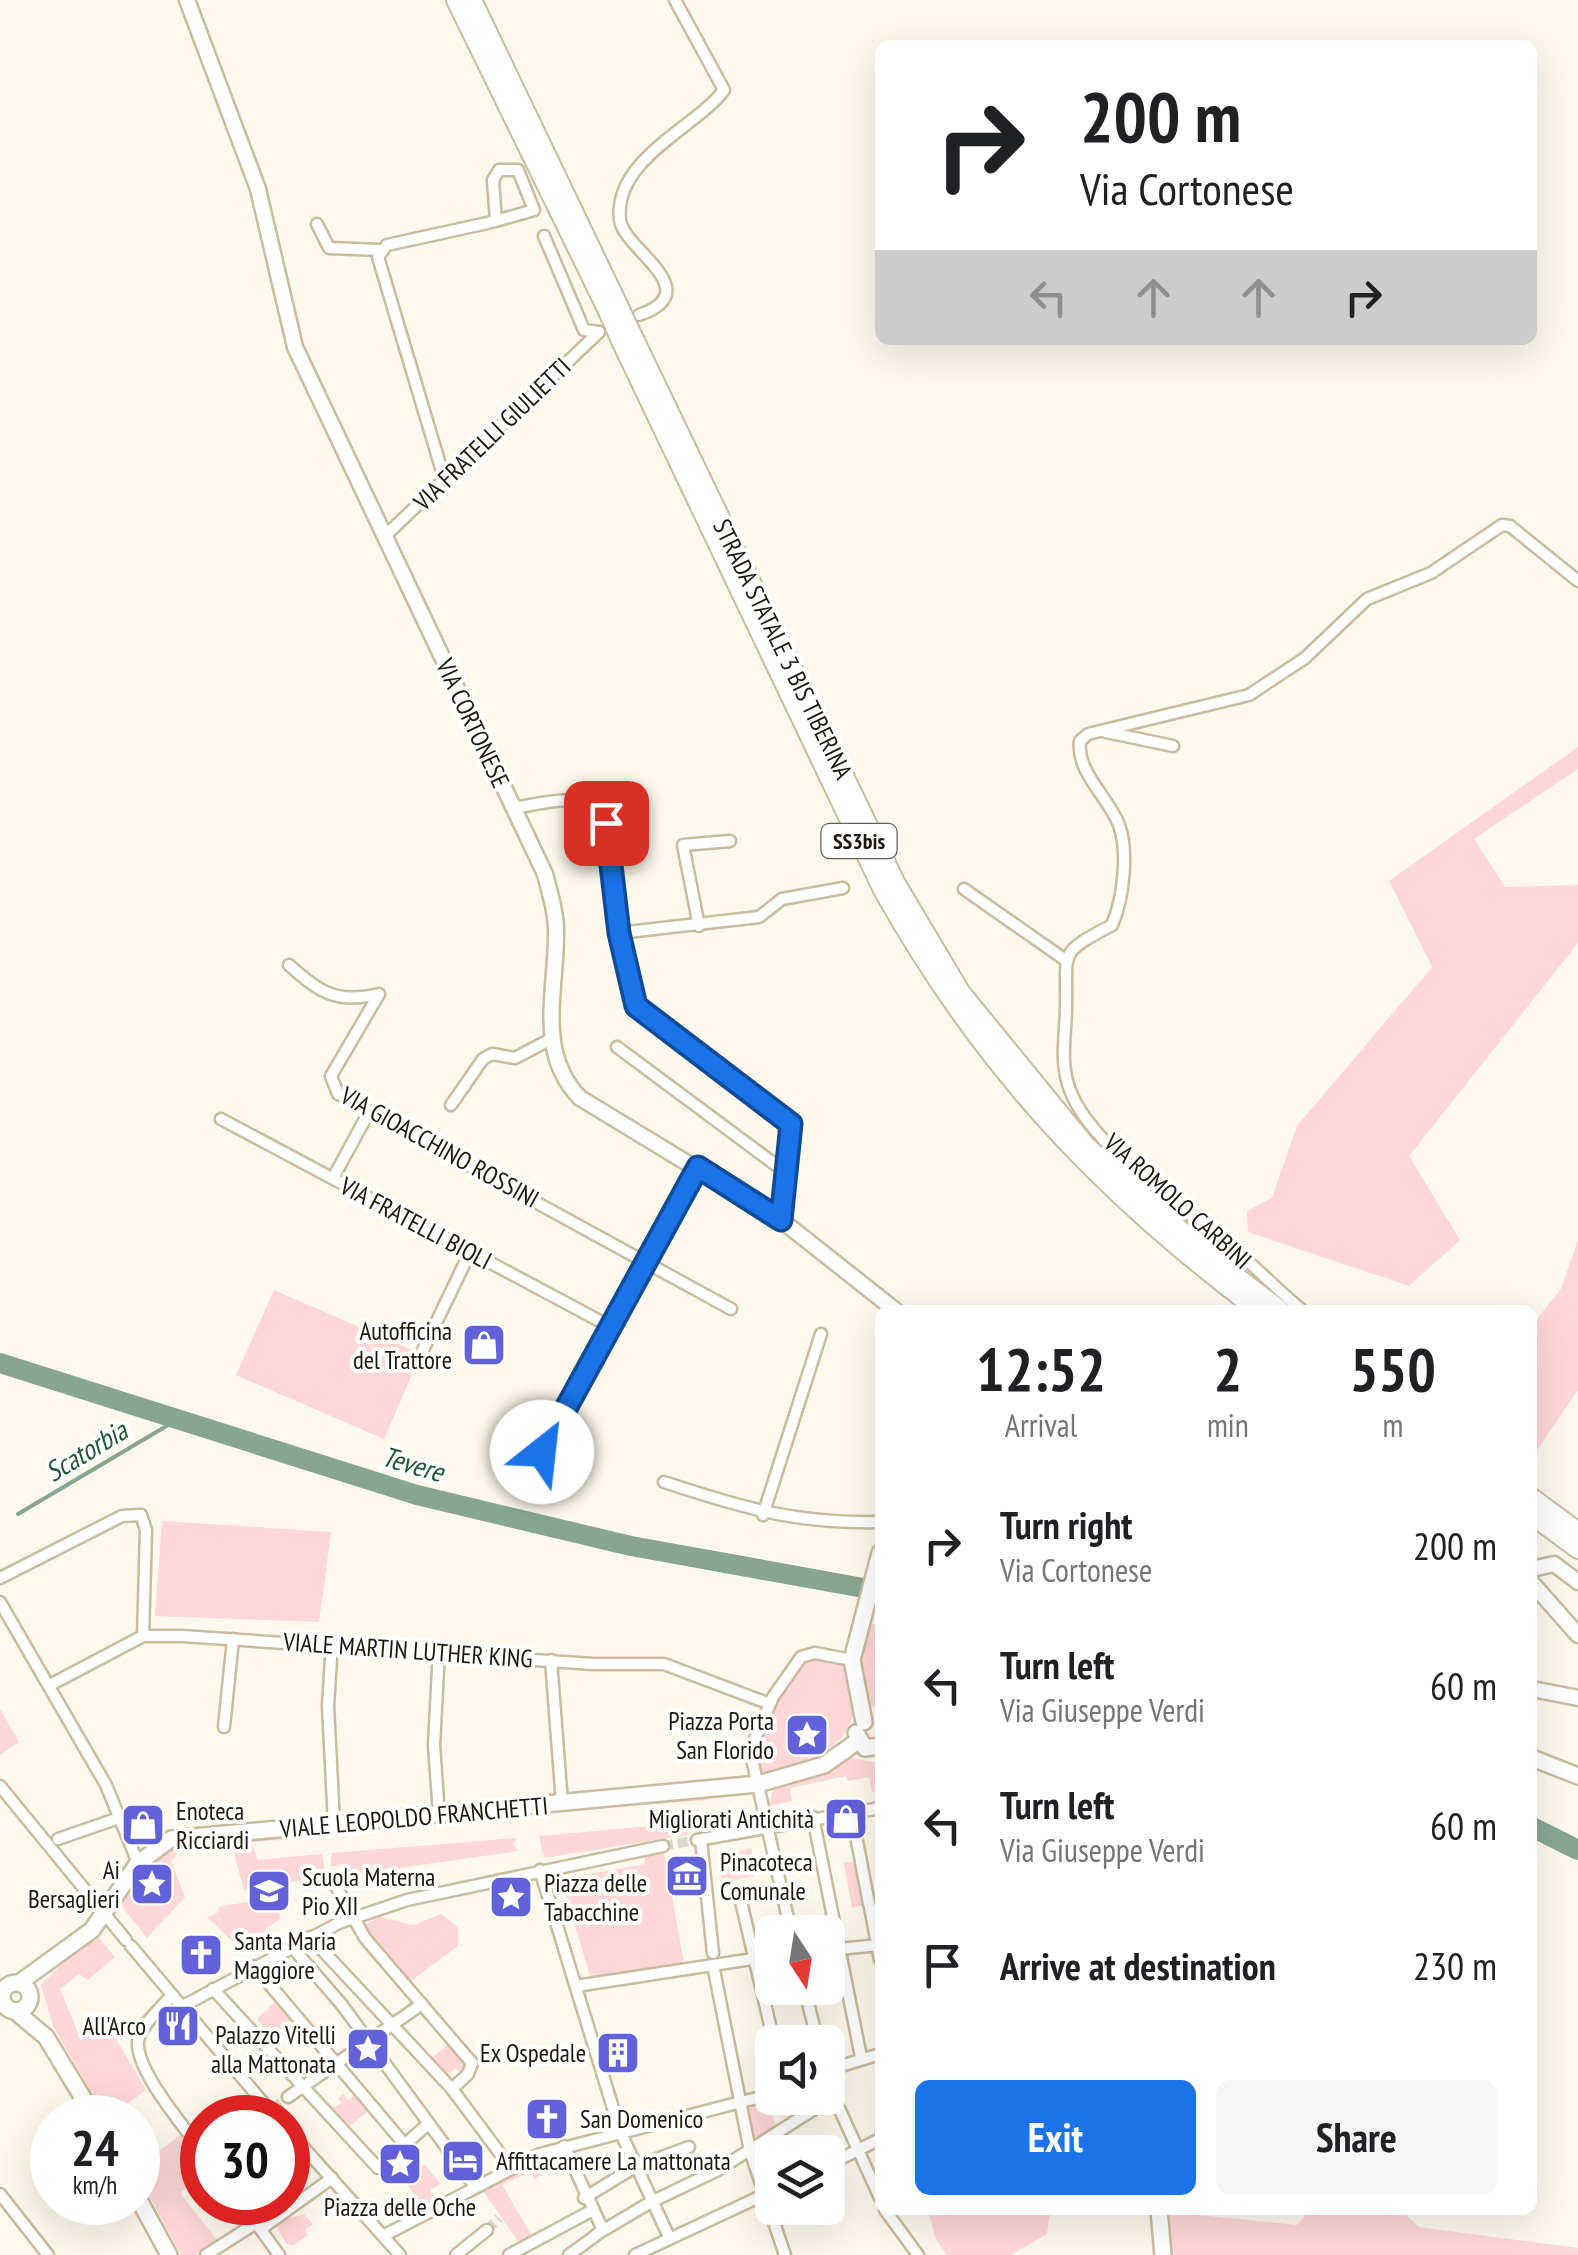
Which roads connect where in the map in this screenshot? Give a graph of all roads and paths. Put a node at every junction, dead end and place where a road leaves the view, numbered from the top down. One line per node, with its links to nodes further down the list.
1 (187, 0): 12 (street, VIA CORTONESE)
2 (456, 0): 9 (highway, STRADA STATALE 3 BIS TIBERINA / SS3bis)
3 (472, 0): 9 (highway, STRADA STATALE 3 BIS TIBERINA / SS3bis)
4 (675, 0): 10 (street)
5 (496, 221): 5 (street); 8 (street)
6 (317, 224): 8 (street)
7 (544, 236): 11 (street, VIA FRATELLI GIULIETTI)
8 (380, 250): 11 (street)
9 (612, 307): 35 (highway, STRADA STATALE 3 BIS TIBERINA / SS3bis, bridge)
10 (639, 316)
11 (444, 478): 12 (street, VIA FRATELLI GIULIETTI)
12 (386, 536): 16 (street, VIA CORTONESE)
13 (1578, 581): 14 (street)
14 (1100, 731): 15 (street); 22 (street)
15 (1173, 746)
16 (514, 808): 21 (street); 24 (street, VIA CORTONESE)
17 (730, 841): 20 (street)
18 (843, 888): 20 (street)
19 (964, 889): 22 (street)
20 (700, 926): 21 (street)
21 (619, 933): 30 (street)
22 (1064, 958): 39 (street, VIA ROMOLO CARBINI)
23 (289, 965): 27 (street, VIA GIOACCHINO ROSSINI)
24 (550, 1039): 26 (street); 29 (street, VIA CORTONESE)
25 (617, 1047): 30 (street)
26 (450, 1105)
27 (369, 1112): 31 (street); 34 (street, VIA GIOACCHINO ROSSINI)
28 (221, 1119): 31 (street, VIA FRATELLI BIOLI)
29 (698, 1167): 32 (street, VIA CORTONESE); 34 (street)
30 (788, 1174): 32 (street)
31 (333, 1178): 33 (street, VIA FRATELLI BIOLI)
32 (781, 1220): 36 (street, VIA CORTONESE)
33 (470, 1252): 41 (street, VIA FRATELLI BIOLI); 43 (street)
34 (646, 1261): 40 (street, VIA GIOACCHINO ROSSINI); 41 (street)
35 (1204, 1261): 37 (highway, STRADA STATALE 3 BIS TIBERINA / SS3bis); 38 (highway, STRADA STATALE 3 BIS TIBERINA / SS3bis)
36 (889, 1305)
37 (1252, 1305)
38 (1272, 1305)
39 (1296, 1305)
40 (731, 1309)
41 (611, 1327): 44 (street)
42 (821, 1334): 47 (street)
43 (423, 1350)
44 (542, 1452)
45 (664, 1482): 47 (street)
46 (1537, 1502): 50 (highway)
47 (763, 1515): 49 (street)
48 (1537, 1520): 51 (highway)
49 (875, 1522)
50 (1578, 1532)
51 (1578, 1550)
52 (1537, 1568): 55 (street)
53 (875, 1572): 64 (main road)
54 (0, 1578): 59 (street)
55 (1578, 1582)
56 (1537, 1590): 58 (street)
57 (0, 1602): 65 (street)
58 (1578, 1635)
59 (142, 1636): 60 (street, VIALE MARTIN LUTHER KING); 65 (street, VIALE MARTIN LUTHER KING)
60 (233, 1639): 61 (street, VIALE MARTIN LUTHER KING); 70 (street)
61 (332, 1643): 62 (street, VIALE MARTIN LUTHER KING); 83 (street)
62 (439, 1651): 63 (street, VIALE MARTIN LUTHER KING); 79 (street)
63 (550, 1660): 68 (street, VIALE MARTIN LUTHER KING); 77 (street)
64 (852, 1660): 68 (street); 69 (main road)
65 (50, 1685): 81 (street)
66 (1537, 1690): 67 (street)
67 (1578, 1698)
68 (770, 1704): 75 (street)
69 (872, 1723): 71 (main road)
70 (224, 1727)
71 (858, 1741): 72 (main road); 75 (main road, VIALE LEOPOLDO FRANCHETTI)
72 (875, 1749)
73 (1537, 1760): 74 (main road)
74 (1578, 1776)
75 (758, 1784): 77 (main road, VIALE LEOPOLDO FRANCHETTI); 84 (street)
76 (0, 1786): 91 (street)
77 (562, 1803): 79 (main road, VIALE LEOPOLDO FRANCHETTI)
78 (875, 1810): 82 (street)
79 (439, 1814): 83 (main road, VIALE LEOPOLDO FRANCHETTI)
80 (813, 1817): 82 (street); 84 (street); 93 (street)
81 (116, 1819): 85 (street); 87 (street)
82 (853, 1820): 95 (street)
83 (334, 1823): 87 (main road, VIALE LEOPOLDO FRANCHETTI)
84 (767, 1828): 92 (street); 102 (street)
85 (58, 1840)
86 (663, 1846): 88 (street)
87 (138, 1863): 91 (main road, VIALE LEOPOLDO FRANCHETTI)
88 (540, 1870): 94 (street); 104 (street)
89 (332, 1878): 94 (street)
90 (739, 1894): 100 (street)
91 (104, 1914): 107 (main road, VIALE LEOPOLDO FRANCHETTI); 108 (street)
92 (787, 1915)
93 (828, 1915)
94 (352, 1919): 96 (street); 110 (street)
95 (875, 1928)
96 (310, 1937): 98 (street); 106 (street)
97 (875, 1945): 99 (street)
98 (292, 1947): 103 (street); 111 (street)
99 (845, 1949)
100 (755, 1954)
101 (755, 1958): 102 (street)
102 (714, 1961): 104 (street); 125 (street)
103 (254, 1966): 105 (street); 117 (street)
104 (576, 1986): 130 (street)
105 (214, 1989): 112 (street); 119 (street)
106 (359, 1991): 111 (street); 113 (street)
107 (10, 1996): 121 (main road)
108 (172, 1996): 112 (street); 128 (street)
109 (845, 1996): 116 (street)
110 (422, 2004): 113 (street); 120 (street)
111 (342, 2005): 114 (street)
112 (181, 2008): 122 (street)
113 (392, 2024): 114 (street); 120 (street)
114 (368, 2040): 117 (street); 129 (street)
115 (875, 2055): 116 (street)
116 (861, 2057): 118 (street)
117 (333, 2062): 119 (street); 131 (street)
118 (845, 2063)
119 (304, 2084): 123 (street); 131 (street)
120 (452, 2089): 140 (street)
121 (81, 2095)
122 (257, 2095)
123 (291, 2095)
124 (755, 2099): 125 (street)
125 (739, 2104): 130 (street); 136 (street)
126 (806, 2115): 136 (street)
127 (841, 2115): 135 (street)
128 (180, 2120)
129 (427, 2125): 131 (street); 143 (street)
130 (620, 2132): 133 (street); 141 (street)
131 (407, 2142)
132 (875, 2142): 135 (street)
133 (564, 2146): 140 (street); 146 (street)
134 (689, 2147): 141 (street)
135 (860, 2149): 138 (street); 144 (street)
136 (750, 2151): 139 (street); 148 (street)
137 (310, 2154): 142 (street)
138 (845, 2156)
139 (755, 2163)
140 (510, 2167): 143 (street)
141 (635, 2168): 146 (street); 148 (street)
142 (332, 2178): 154 (street); 157 (street)
143 (474, 2185): 157 (street)
144 (875, 2186)
145 (0, 2194): 159 (street)
146 (584, 2198): 149 (street)
147 (755, 2199): 158 (street)
148 (651, 2202): 156 (street); 158 (street)
149 (592, 2211): 156 (street); 165 (street)
150 (888, 2215): 169 (street)
151 (1160, 2215): 170 (main road)
152 (153, 2225): 160 (main road)
153 (777, 2225): 168 (street)
154 (259, 2226): 161 (street); 162 (street)
155 (487, 2230): 164 (street)
156 (598, 2234): 166 (street)
157 (383, 2236): 163 (street)
158 (669, 2237): 167 (street)
159 (48, 2255)
160 (169, 2255)
161 (206, 2255)
162 (278, 2255)
163 (400, 2255)
164 (456, 2255)
165 (509, 2255)
166 (569, 2255)
167 (635, 2255)
168 (785, 2255)
169 (918, 2255)
170 (1164, 2255)

